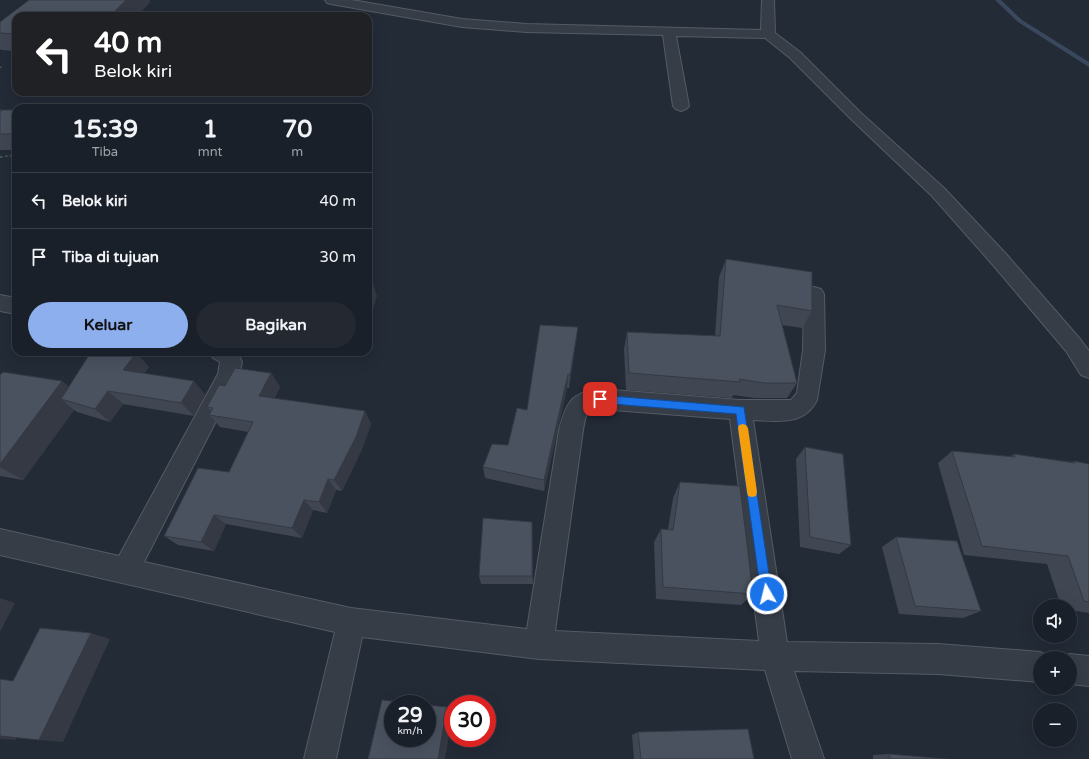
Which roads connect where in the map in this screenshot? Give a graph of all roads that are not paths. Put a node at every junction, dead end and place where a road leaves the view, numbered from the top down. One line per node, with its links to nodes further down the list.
1 (331, 0): 3 (street)
2 (768, 0): 4 (street)
3 (670, 32): 4 (street); 5 (street)
4 (768, 34): 10 (street)
5 (681, 106)
6 (814, 294): 11 (street)
7 (0, 303): 8 (street)
8 (12, 305)
9 (228, 356): 13 (street)
10 (1089, 369)
11 (740, 410): 15 (street); 16 (street)
12 (0, 542): 13 (street)
13 (125, 571): 14 (street)
14 (351, 622): 15 (street); 20 (street)
15 (539, 645): 16 (street)
16 (776, 656): 17 (street); 21 (street)
17 (1033, 666)
18 (1077, 670): 19 (street)
19 (1089, 671)
20 (320, 759)
21 (808, 759)

